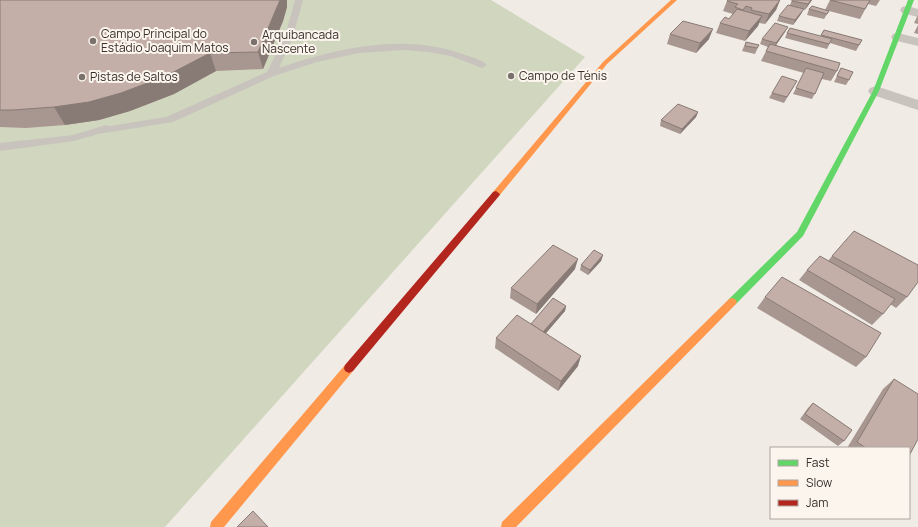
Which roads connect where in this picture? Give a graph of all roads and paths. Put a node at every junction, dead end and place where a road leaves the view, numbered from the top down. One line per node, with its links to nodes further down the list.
1 (299, 0): 7 (lane)
2 (674, 0): 13 (street)
3 (912, 8): 4 (street)
4 (898, 37): 5 (street); 8 (street)
5 (918, 42)
6 (482, 65): 7 (lane)
7 (271, 74): 11 (lane)
8 (876, 91): 9 (street); 14 (street)
9 (918, 105)
10 (132, 118): 11 (lane)
11 (98, 131): 12 (lane)
12 (0, 147)
13 (216, 527)
14 (507, 527)

